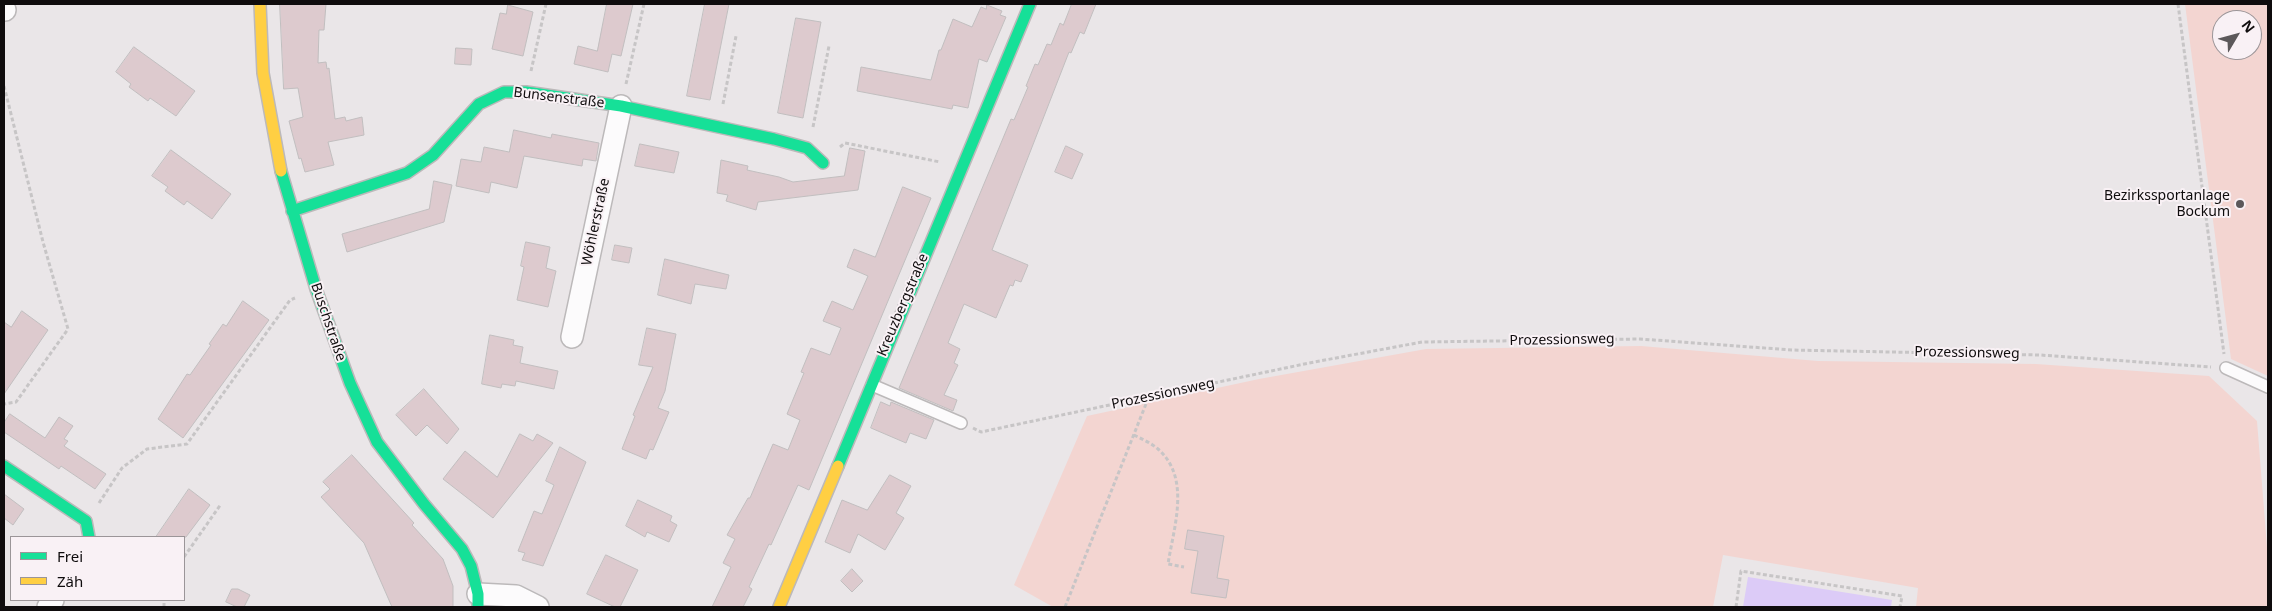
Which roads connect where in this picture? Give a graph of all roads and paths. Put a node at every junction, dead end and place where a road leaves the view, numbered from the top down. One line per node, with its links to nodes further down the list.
1 (260, 4): 15 (street, Buschstraße)
2 (546, 4): 9 (path)
3 (644, 4): 10 (path)
4 (1030, 4): 14 (street, Kreuzbergstraße)
5 (2178, 4): 18 (path)
6 (736, 36): 11 (path)
7 (829, 46): 12 (path)
8 (4, 86): 22 (path)
9 (526, 92): 10 (street, Bunsenstraße); 15 (street, Bunsenstraße)
10 (621, 106): 11 (street, Bunsenstraße); 17 (street, Wöhlerstraße)
11 (719, 127): 12 (street, Bunsenstraße)
12 (807, 148): 13 (street, Bunsenstraße)
13 (823, 163): 14 (path)
14 (961, 168): 19 (street, Kreuzbergstraße)
15 (292, 211): 16 (street, Buschstraße)
16 (316, 289): 27 (path); 31 (street, Buschstraße)
17 (572, 337)
18 (2226, 368): 20 (lane); 21 (path, Prozessionsweg)
19 (870, 384): 23 (lane); 33 (street, Kreuzbergstraße)
20 (2268, 387)
21 (1148, 398): 23 (path, Prozessionsweg); 24 (path)
22 (4, 404)
23 (961, 423)
24 (1134, 435): 30 (path); 34 (path)
25 (4, 466): 27 (street)
26 (221, 504): 29 (path)
27 (86, 521): 28 (street)
28 (89, 536)
29 (185, 556)
30 (1184, 567)
31 (478, 601): 32 (street)
32 (538, 607)
33 (779, 607)
34 (1066, 607)
35 (1736, 607): 36 (path)
36 (1900, 607)

